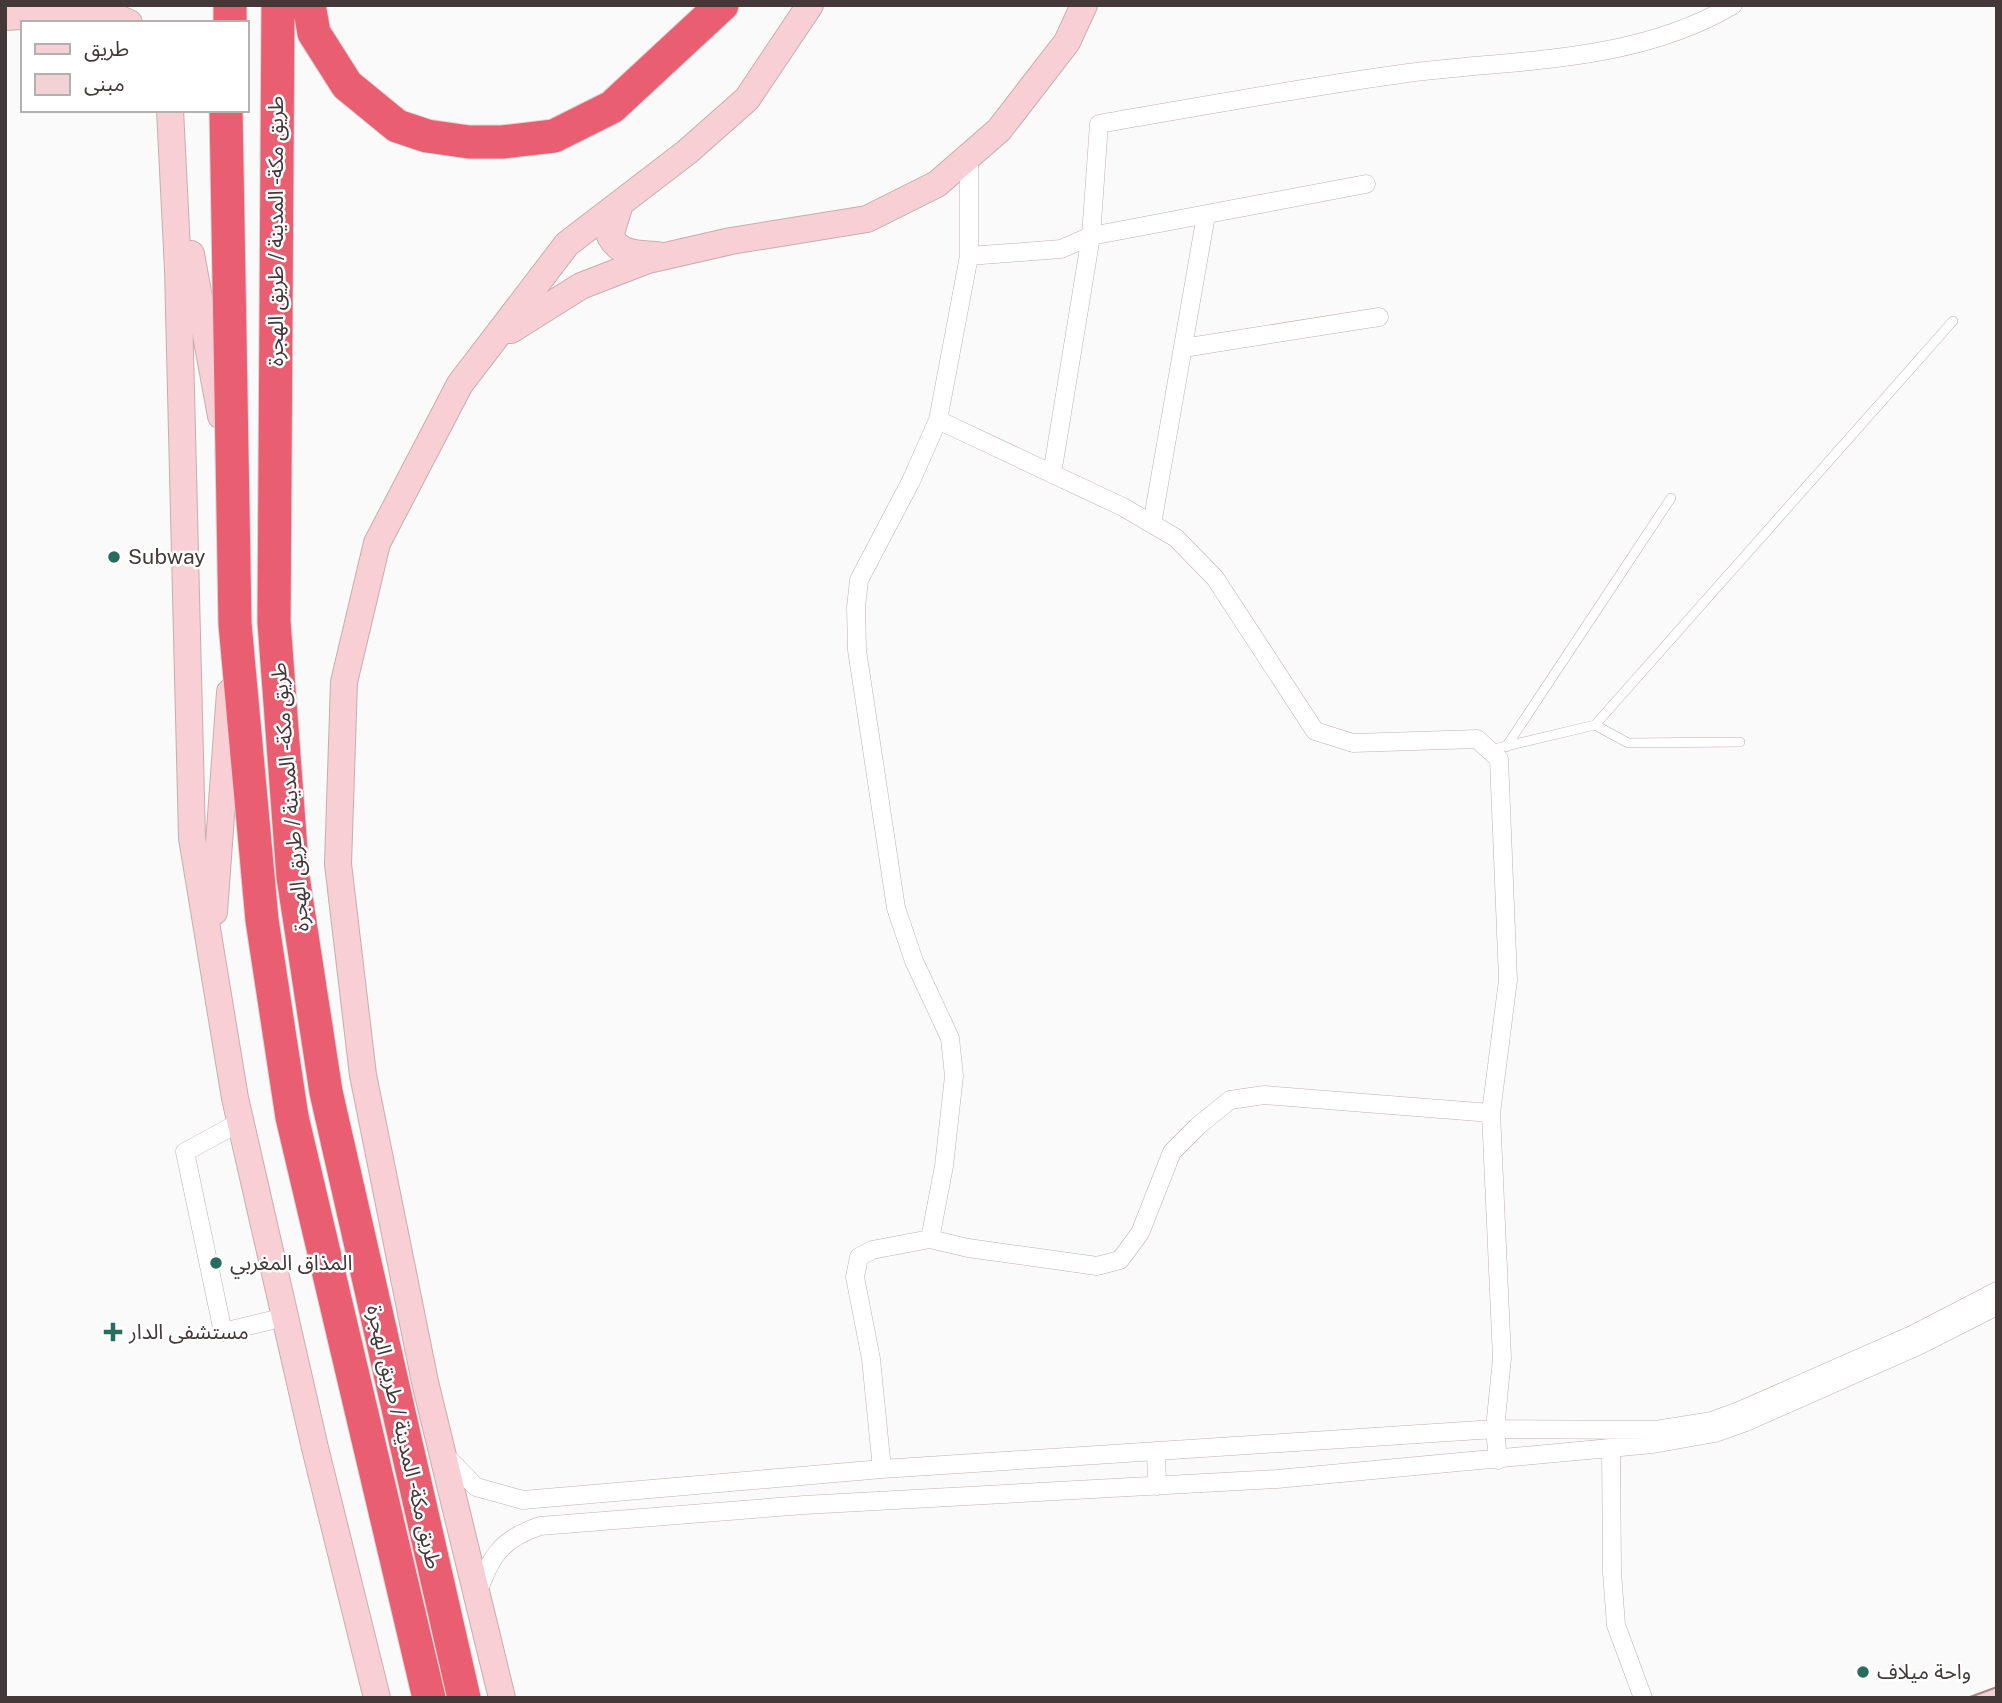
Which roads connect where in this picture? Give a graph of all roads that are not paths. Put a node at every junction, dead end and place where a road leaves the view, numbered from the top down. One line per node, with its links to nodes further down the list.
1 (278, 5): 51 (highway, طريق مكة - المدينة / طريق الهجرة)
2 (309, 5): 3 (highway)
3 (722, 5)
4 (810, 5): 14 (main road)
5 (1084, 5): 12 (main road)
6 (1733, 5): 16 (street)
7 (5, 17): 8 (main road)
8 (124, 21)
9 (170, 112): 11 (main road)
10 (226, 112): 25 (highway, طريق مكة - المدينة / طريق الهجرة)
11 (172, 156): 25 (main road); 32 (main road)
12 (969, 156): 17 (street); 18 (main road)
13 (1366, 184): 15 (street)
14 (620, 204): 18 (main road); 21 (main road)
15 (1206, 215): 16 (street); 22 (street)
16 (1091, 236): 17 (street); 24 (street)
17 (969, 256): 23 (street)
18 (659, 258): 21 (main road)
19 (1379, 317): 22 (street)
20 (1953, 320): 29 (lane)
21 (497, 338): 42 (main road)
22 (1183, 348): 27 (street)
23 (938, 420): 24 (street); 35 (street)
24 (1052, 474): 27 (street)
25 (232, 475): 28 (highway, طريق مكة - المدينة / طريق الهجرة)
26 (1671, 498): 31 (lane)
27 (1152, 524): 31 (street)
28 (235, 624): 32 (main road); 50 (highway, طريق مكة - المدينة / طريق الهجرة)
29 (1595, 725): 30 (lane); 31 (lane)
30 (1740, 742)
31 (1498, 749): 33 (street)
32 (211, 960): 34 (main road)
33 (1491, 1113): 35 (street); 39 (street)
34 (240, 1122): 38 (main road); 38 (street)
35 (930, 1239): 44 (street)
36 (1997, 1291): 39 (street)
37 (1997, 1306): 40 (street)
38 (285, 1317): 49 (main road)
39 (1495, 1429): 41 (street); 43 (street)
40 (1611, 1448): 43 (street); 53 (street)
41 (1156, 1451): 44 (street); 46 (street)
42 (442, 1452): 45 (street); 48 (main road)
43 (1497, 1460): 46 (street)
44 (882, 1469): 45 (street)
45 (802, 1476): 47 (street)
46 (1157, 1486): 47 (street)
47 (804, 1505): 48 (street)
48 (477, 1594): 52 (main road)
49 (377, 1698)
50 (429, 1698)
51 (464, 1698)
52 (502, 1698)
53 (1643, 1698)

